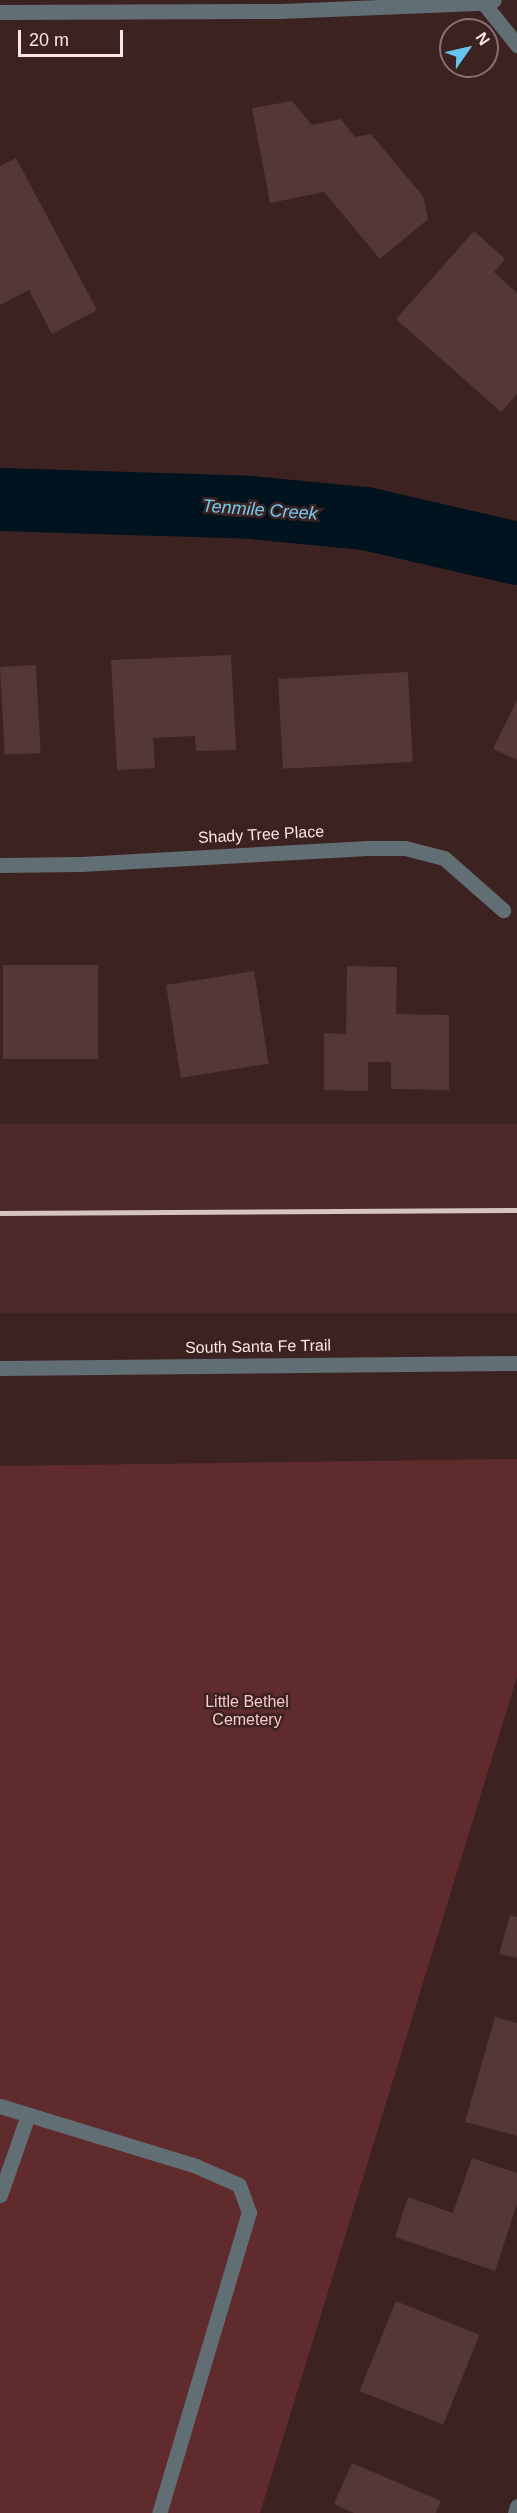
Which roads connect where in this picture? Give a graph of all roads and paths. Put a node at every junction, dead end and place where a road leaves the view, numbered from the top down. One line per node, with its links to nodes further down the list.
1 (486, 1): 2 (street); 3 (street)
2 (0, 12)
3 (517, 45)
4 (0, 865): 5 (street, Shady Tree Place)
5 (503, 910)
6 (517, 1363): 7 (street, South Santa Fe Trail)
7 (0, 1368)
8 (0, 2106): 9 (street)
9 (28, 2115): 10 (street); 12 (street)
10 (0, 2195)
11 (517, 2506): 13 (street)
12 (159, 2513)
13 (515, 2513)

